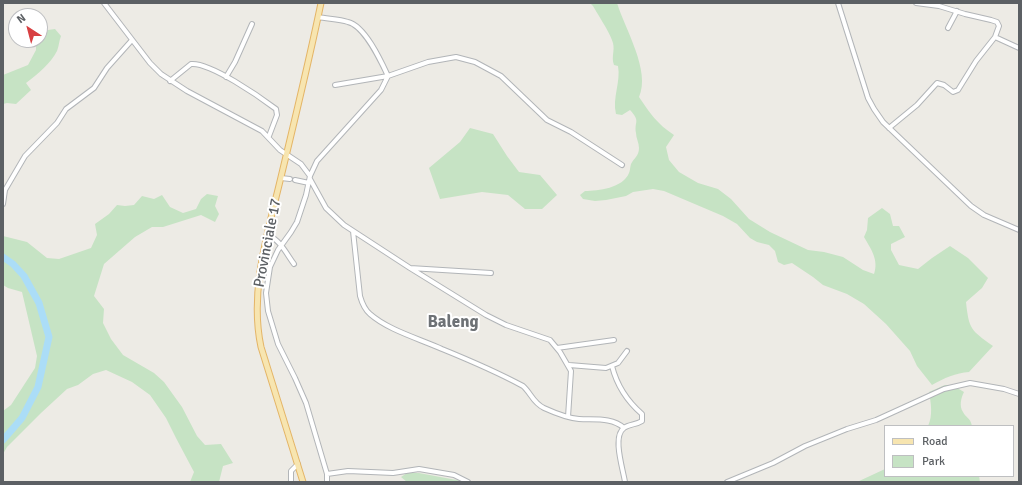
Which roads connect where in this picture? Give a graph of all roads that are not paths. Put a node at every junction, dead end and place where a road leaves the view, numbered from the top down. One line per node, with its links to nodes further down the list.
1 (104, 3): 10 (street)
2 (320, 3): 6 (main road, Provinciale 17)
3 (838, 3): 16 (street)
4 (916, 3): 5 (street)
5 (957, 11): 8 (street); 9 (street)
6 (318, 17): 12 (street); 18 (main road, Provinciale 17)
7 (252, 24): 13 (street)
8 (948, 28)
9 (995, 37): 11 (street); 16 (street)
10 (132, 40): 14 (street); 22 (street)
11 (1019, 48)
12 (388, 76): 15 (street); 19 (street); 21 (street)
13 (226, 77): 14 (street); 17 (street)
14 (170, 81): 17 (street)
15 (336, 85)
16 (889, 128): 23 (street)
17 (268, 136): 18 (street)
18 (286, 155): 20 (main road, Provinciale 17); 21 (street)
19 (622, 165)
20 (281, 178): 21 (street); 25 (main road, Provinciale 17)
21 (310, 179): 24 (street); 26 (street)
22 (3, 204)
23 (1019, 230)
24 (353, 231): 28 (street); 36 (street)
25 (268, 235): 26 (street); 38 (main road, Provinciale 17)
26 (281, 245): 27 (street); 39 (street)
27 (294, 264)
28 (410, 268): 29 (street); 31 (street)
29 (491, 273)
30 (614, 340): 31 (street)
31 (557, 348): 33 (street)
32 (627, 351): 34 (street)
33 (569, 365): 34 (street); 36 (street)
34 (612, 366): 37 (street)
35 (1019, 394): 45 (street)
36 (568, 417): 37 (street)
37 (624, 428): 44 (street)
38 (298, 464): 40 (street); 41 (main road, Provinciale 17)
39 (327, 474): 42 (street); 43 (street)
40 (291, 482)
41 (303, 482)
42 (327, 482)
43 (468, 482)
44 (625, 482)
45 (727, 482)

